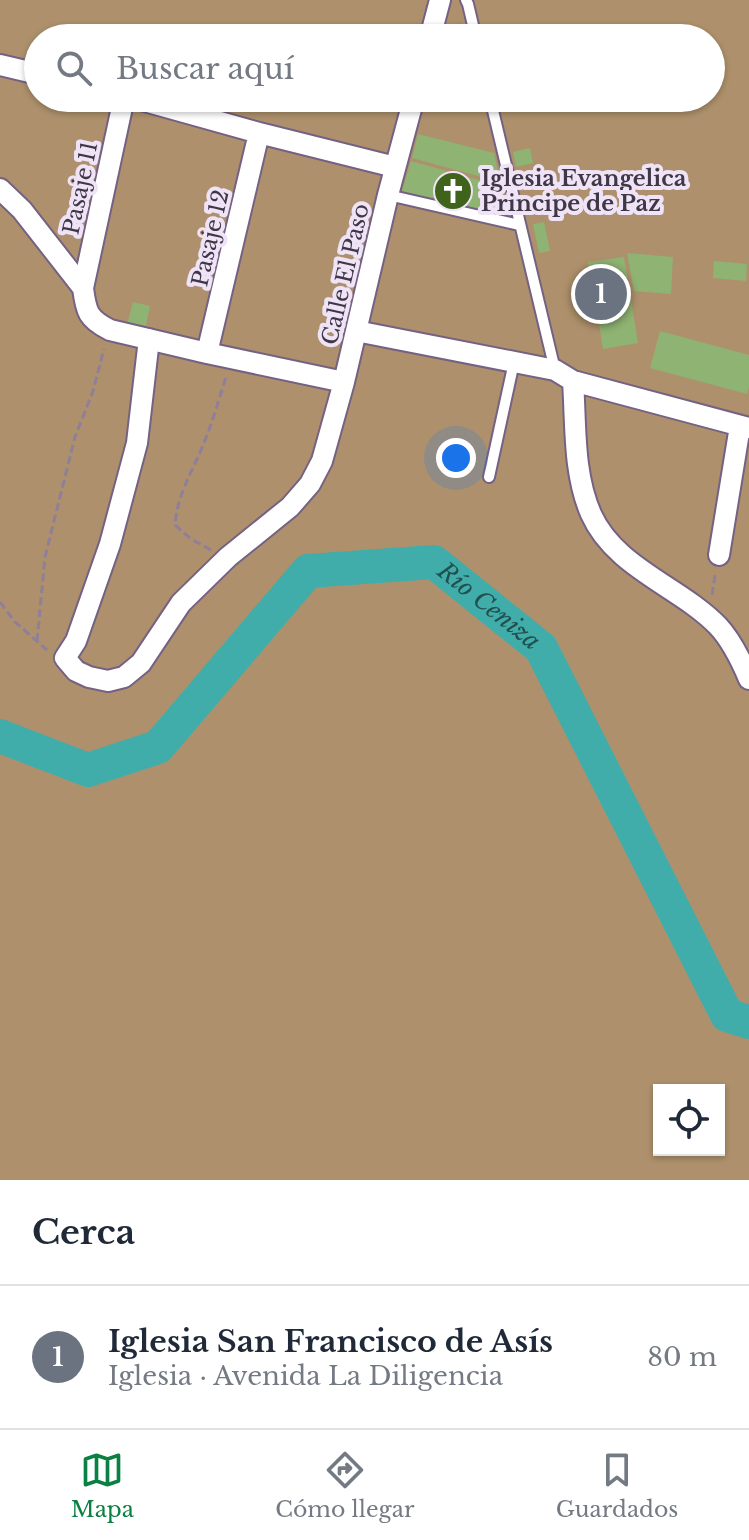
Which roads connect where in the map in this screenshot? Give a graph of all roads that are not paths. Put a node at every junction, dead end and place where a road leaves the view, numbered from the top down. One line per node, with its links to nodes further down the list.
1 (440, 0): 3 (street)
2 (466, 0): 4 (lane)
3 (434, 24)
4 (472, 24)
5 (0, 65): 6 (street)
6 (24, 71)
7 (121, 112): 16 (street, Pasaje 11)
8 (184, 112): 11 (street)
9 (410, 112): 12 (street, Calle El Paso)
10 (493, 112): 15 (lane)
11 (259, 133): 12 (street); 19 (street, Pasaje 12)
12 (395, 167): 14 (street, Calle El Paso)
13 (0, 189): 16 (street)
14 (388, 195): 15 (lane); 17 (street, Calle El Paso)
15 (519, 225): 21 (lane)
16 (83, 288): 18 (street)
17 (356, 331): 20 (street); 22 (street, Calle El Paso)
18 (149, 339): 19 (street); 22 (street, Calle El Paso)
19 (207, 353): 22 (street)
20 (514, 362): 21 (street); 24 (lane)
21 (564, 376): 23 (street); 26 (street)
22 (344, 382)
23 (744, 427): 25 (street)
24 (489, 477)
25 (719, 555)
26 (749, 679)

